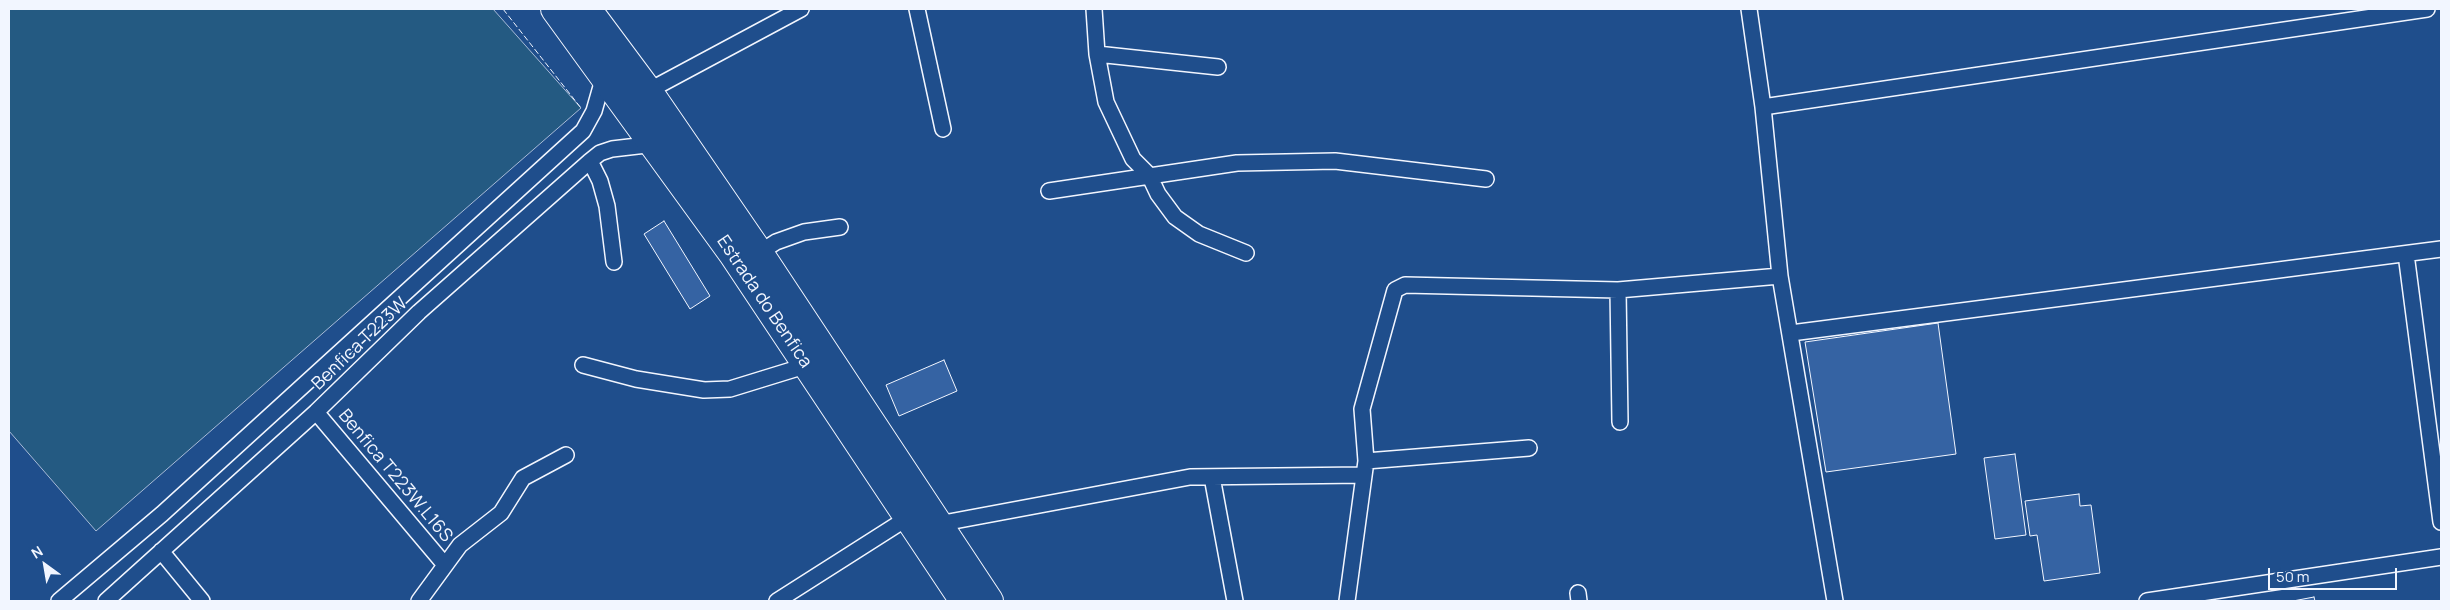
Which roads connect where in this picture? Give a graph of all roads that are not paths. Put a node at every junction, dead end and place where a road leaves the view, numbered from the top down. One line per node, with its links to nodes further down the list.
1 (555, 9): 10 (highway, Estrada do Benfica)
2 (587, 9): 11 (highway, Estrada do Benfica)
3 (801, 9): 11 (street)
4 (917, 9): 13 (street)
5 (1094, 9): 8 (street)
6 (1749, 9): 12 (street)
7 (2427, 9): 12 (street)
8 (1097, 54): 9 (street); 16 (street)
9 (1218, 67)
10 (604, 76): 14 (highway, Estrada do Benfica); 42 (street)
11 (648, 91): 21 (highway, Estrada do Benfica)
12 (1763, 107): 25 (street)
13 (943, 129)
14 (654, 144): 15 (street, Benfica T223W); 29 (highway, Estrada do Benfica)
15 (590, 161): 24 (street); 30 (street, Benfica T223W)
16 (1149, 174): 17 (street); 18 (street); 22 (street)
17 (1486, 179)
18 (1049, 191)
19 (840, 227): 21 (street)
20 (2441, 249): 23 (street)
21 (759, 253): 38 (highway, Estrada do Benfica)
22 (1246, 253)
23 (2406, 254): 27 (street); 37 (street)
24 (614, 262)
25 (1780, 276): 26 (street); 27 (street)
26 (1618, 290): 31 (street); 34 (street)
27 (1791, 333): 51 (street)
28 (582, 365): 29 (street)
29 (808, 365): 36 (highway, Estrada do Benfica)
30 (316, 412): 39 (street, Benfica T223W); 41 (street, Benfica T223W.L16S)
31 (1620, 422)
32 (1529, 448): 34 (street)
33 (566, 455): 41 (street)
34 (1365, 468): 35 (street); 50 (street)
35 (1212, 476): 38 (street); 49 (street)
36 (909, 518): 46 (street); 47 (highway, Estrada do Benfica)
37 (2441, 522)
38 (938, 524): 48 (highway, Estrada do Benfica)
39 (161, 551): 43 (street, Benfica T223W); 44 (street)
40 (2441, 557): 52 (street)
41 (444, 565): 45 (street)
42 (58, 601)
43 (106, 601)
44 (202, 601)
45 (419, 601)
46 (778, 601)
47 (964, 601)
48 (989, 601)
49 (1235, 601)
50 (1347, 601)
51 (1835, 601)
52 (2147, 601)

